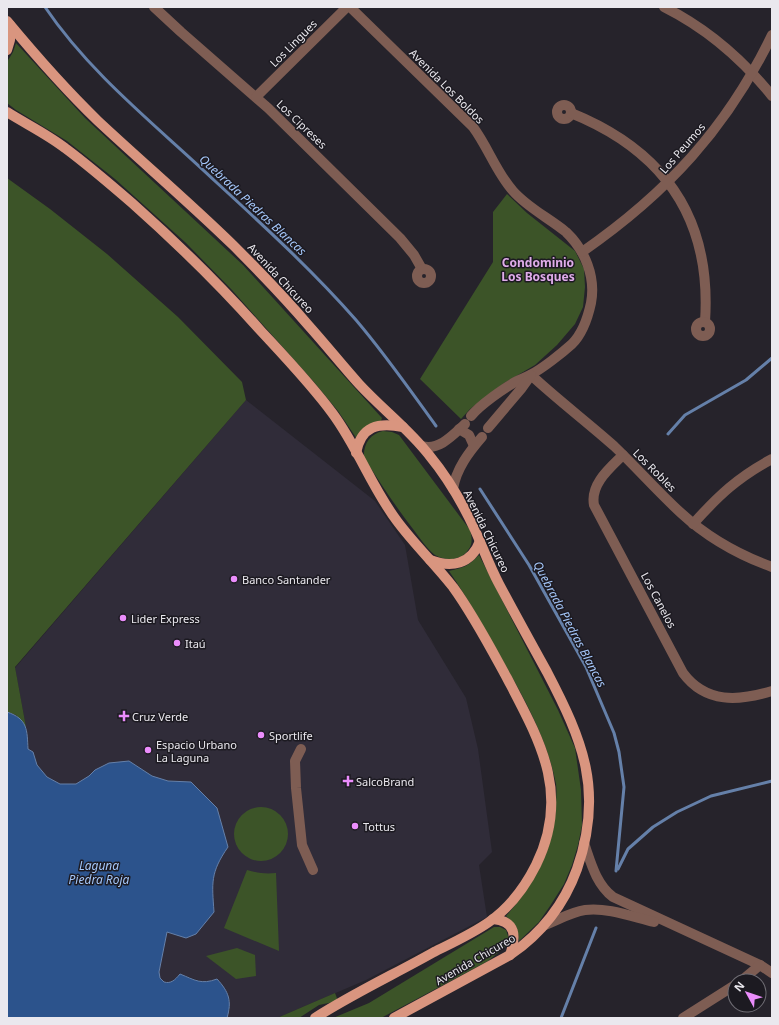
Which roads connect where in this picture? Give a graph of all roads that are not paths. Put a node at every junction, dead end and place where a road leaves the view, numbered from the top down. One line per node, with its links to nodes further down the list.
1 (154, 7): 9 (street, Los Cipreses)
2 (349, 7): 9 (street, Los Lingues); 13 (street, Avenida Los Boldos)
3 (664, 7): 7 (street)
4 (8, 23): 6 (main road); 18 (main road, Avenida Chicureo)
5 (772, 35): 7 (street, Los Peumos)
6 (7, 50)
7 (752, 73): 8 (street); 12 (street, Los Peumos)
8 (772, 96)
9 (256, 97): 14 (street, Los Cipreses)
10 (7, 112): 23 (main road)
11 (571, 113): 12 (street)
12 (669, 182): 13 (street, Los Peumos); 15 (street)
13 (582, 252): 16 (street, Avenida Los Boldos)
14 (422, 269)
15 (705, 322)
16 (531, 375): 17 (street, Avenida Los Boldos); 19 (street, Avenida Los Boldos); 24 (street, Los Robles)
17 (465, 423): 21 (street, Avenida Los Boldos); 22 (street)
18 (403, 427): 21 (main road, Avenida Chicureo); 23 (main road)
19 (488, 428)
20 (482, 437): 22 (street)
21 (422, 446): 26 (main road, Avenida Chicureo)
22 (474, 446): 26 (street)
23 (356, 453): 29 (main road)
24 (623, 456): 27 (street, Los Robles); 31 (street, Los Canelos)
25 (772, 459): 27 (street)
26 (453, 489): 28 (main road, Avenida Chicureo)
27 (693, 524): 30 (street, Los Robles)
28 (480, 541): 29 (main road); 33 (main road, Avenida Chicureo)
29 (430, 560): 35 (main road)
30 (772, 567)
31 (772, 691)
32 (301, 749): 34 (street)
33 (584, 843): 36 (main road, Avenida Chicureo); 37 (street)
34 (313, 870)
35 (493, 919): 38 (main road); 43 (main road)
36 (545, 926): 37 (street); 38 (main road, Avenida Chicureo)
37 (677, 928): 39 (street)
38 (510, 955): 44 (main road, Avenida Chicureo)
39 (760, 965): 40 (street); 41 (street)
40 (750, 973)
41 (772, 973)
42 (727, 990): 45 (street)
43 (315, 1018)
44 (394, 1018)
45 (683, 1018)

